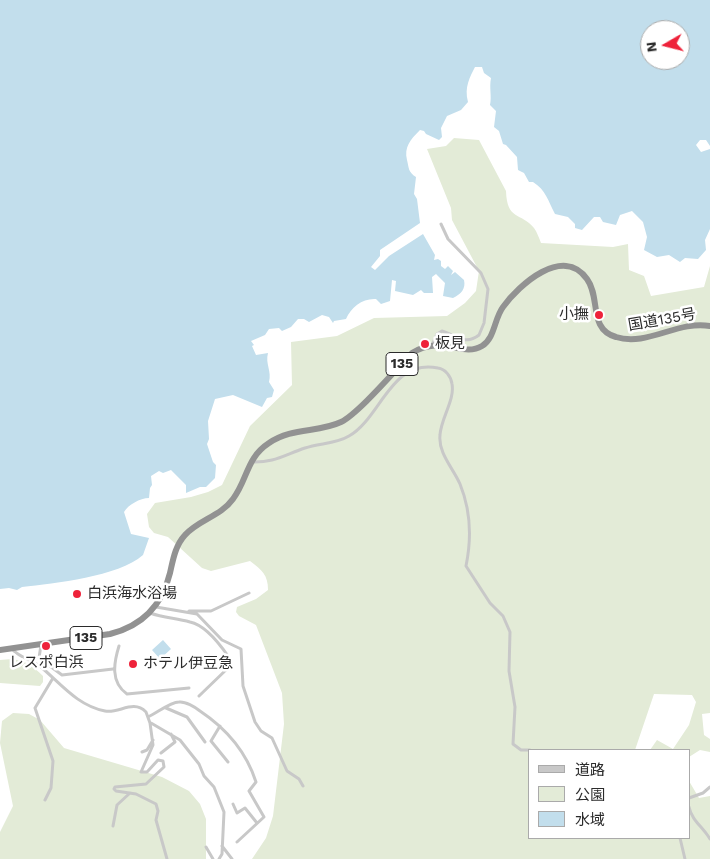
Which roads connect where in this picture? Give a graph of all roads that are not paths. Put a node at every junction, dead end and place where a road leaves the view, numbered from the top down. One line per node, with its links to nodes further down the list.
1 (441, 224): 3 (street)
2 (710, 326): 3 (highway, 国道135号 / 135)
3 (432, 345): 4 (highway, 135)
4 (250, 462): 6 (highway, 135); 24 (street)
5 (249, 593): 7 (street)
6 (155, 607): 7 (street); 8 (highway, 135)
7 (187, 612): 28 (street)
8 (150, 613): 9 (highway, 135); 16 (street)
9 (41, 644): 11 (highway, 135); 13 (street)
10 (119, 646): 13 (street)
11 (11, 648): 12 (highway, 135); 14 (street)
12 (0, 650)
13 (113, 669): 15 (street)
14 (52, 678): 18 (street); 32 (street)
15 (189, 688)
16 (199, 696)
17 (166, 708): 18 (street); 20 (street); 23 (street)
18 (148, 718): 19 (street)
19 (150, 723): 21 (street); 22 (street)
20 (220, 726): 27 (street); 35 (street)
21 (171, 734): 26 (street); 40 (street)
22 (153, 740): 25 (street); 30 (street)
23 (205, 742)
24 (528, 750)
25 (142, 752)
26 (161, 753)
27 (228, 762)
28 (302, 786)
29 (710, 787): 31 (street)
30 (130, 793): 36 (street); 42 (street)
31 (690, 798)
32 (45, 800)
33 (233, 804): 35 (street)
34 (690, 811): 38 (street)
35 (257, 823): 39 (street)
36 (113, 826)
37 (680, 839): 46 (street)
38 (710, 839)
39 (237, 842)
40 (222, 846): 44 (street); 45 (street)
41 (206, 847): 43 (street)
42 (167, 859)
43 (213, 859)
44 (219, 859)
45 (232, 859)
46 (685, 859)

